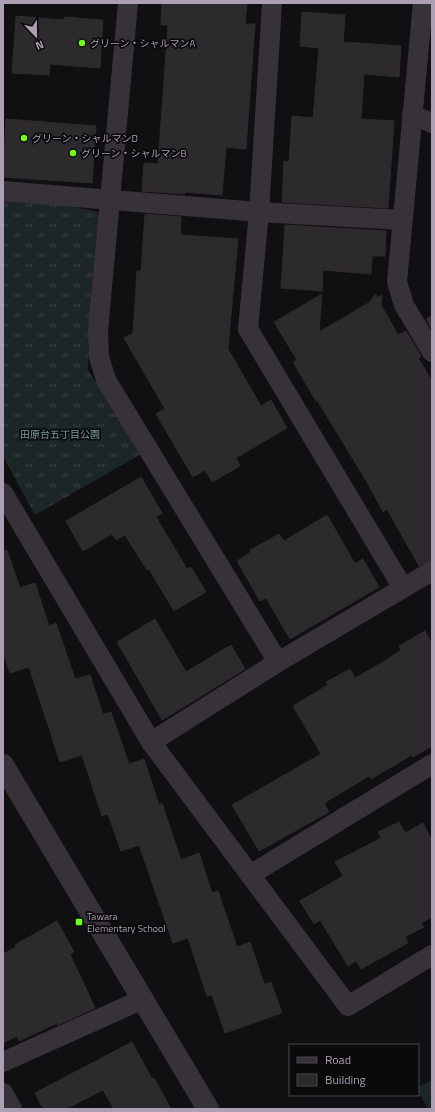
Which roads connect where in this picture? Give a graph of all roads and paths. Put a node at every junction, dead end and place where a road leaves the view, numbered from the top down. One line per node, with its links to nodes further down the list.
1 (128, 3): 7 (street)
2 (272, 3): 8 (street)
3 (423, 3): 4 (street)
4 (412, 115): 5 (street); 9 (street)
5 (432, 123)
6 (3, 191): 7 (street)
7 (111, 200): 8 (street); 14 (street)
8 (259, 212): 9 (street); 13 (street)
9 (402, 220): 10 (street)
10 (432, 352)
11 (3, 493): 15 (street)
12 (432, 571): 13 (street)
13 (403, 588): 14 (street)
14 (278, 662): 15 (street)
15 (151, 742): 18 (street)
16 (432, 764): 18 (street)
17 (3, 765): 20 (street)
18 (250, 875): 19 (street)
19 (432, 955)
20 (143, 999): 21 (street); 24 (street)
21 (3, 1062)
22 (3, 1093): 23 (street)
23 (12, 1109)
24 (208, 1109)

